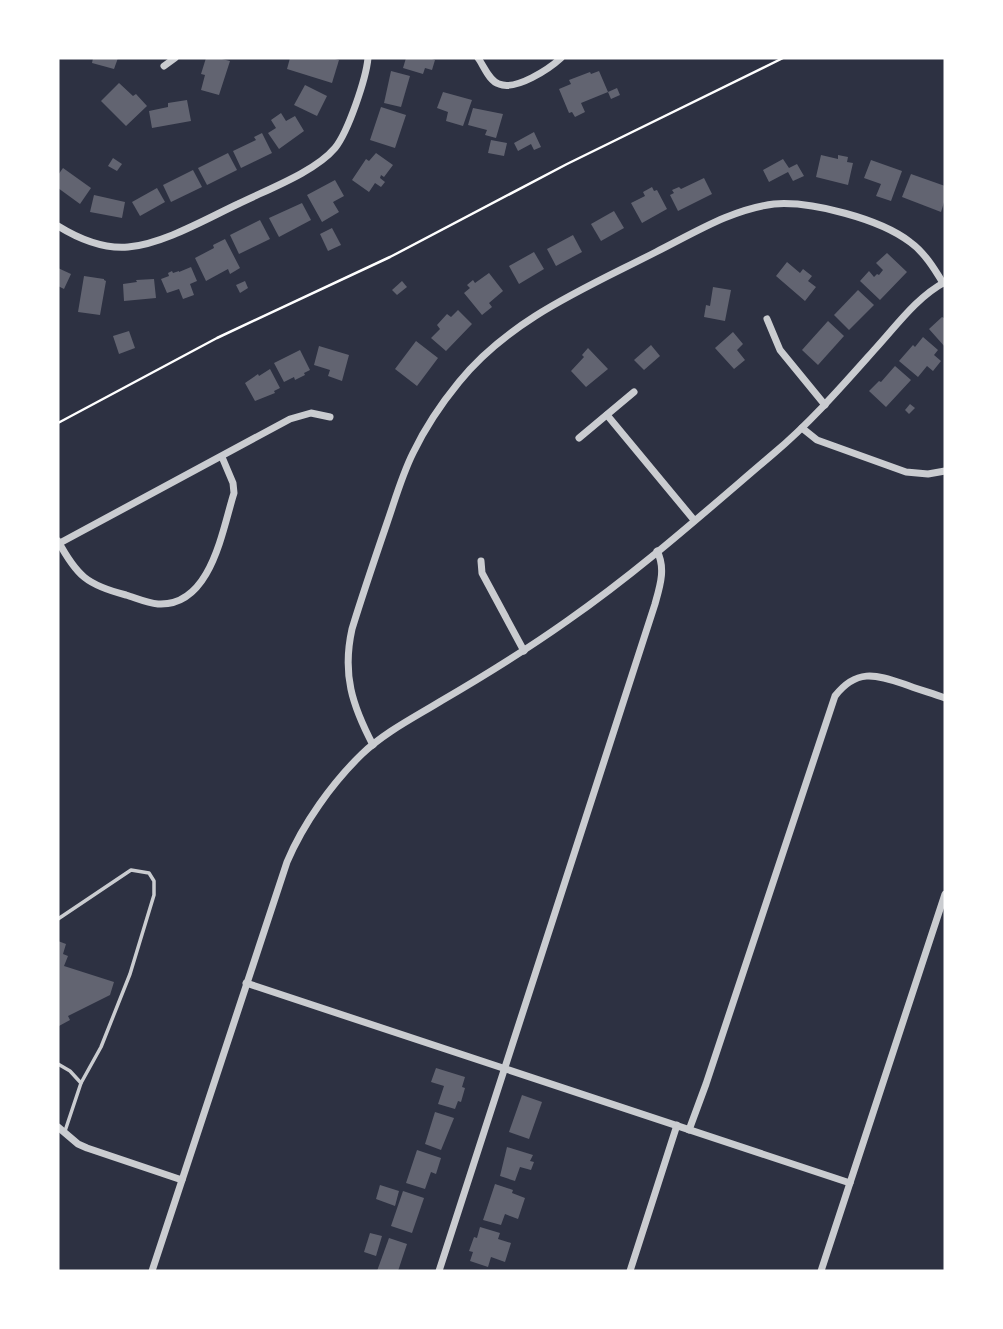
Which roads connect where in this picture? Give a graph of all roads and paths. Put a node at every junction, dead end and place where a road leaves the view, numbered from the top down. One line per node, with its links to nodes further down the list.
1 (175, 58): 6 (street)
2 (368, 58): 7 (street)
3 (478, 58): 4 (street)
4 (561, 58)
5 (783, 58): 14 (path)
6 (164, 65)
7 (58, 226)
8 (944, 283): 11 (street); 25 (street)
9 (767, 319): 11 (street)
10 (634, 393): 12 (street)
11 (825, 405): 15 (street)
12 (607, 415): 16 (street); 19 (street)
13 (330, 417): 17 (street)
14 (58, 423)
15 (802, 428): 18 (street); 19 (street)
16 (579, 438)
17 (222, 457): 20 (street); 20 (street)
18 (945, 471)
19 (694, 520): 21 (street)
20 (58, 542)
21 (657, 551): 23 (street); 30 (street)
22 (481, 561): 23 (street)
23 (524, 651): 25 (street)
24 (945, 698): 34 (street)
25 (373, 746): 28 (street)
26 (945, 894): 36 (street)
27 (58, 919): 31 (lane)
28 (246, 983): 30 (street); 35 (street)
29 (58, 1064): 31 (lane)
30 (505, 1069): 32 (street); 38 (street)
31 (81, 1083): 33 (lane)
32 (677, 1125): 34 (street); 39 (street)
33 (61, 1130): 35 (street)
34 (689, 1130): 36 (street)
35 (182, 1180): 37 (street)
36 (850, 1183): 40 (street)
37 (152, 1271)
38 (439, 1271)
39 (630, 1271)
40 (821, 1271)

